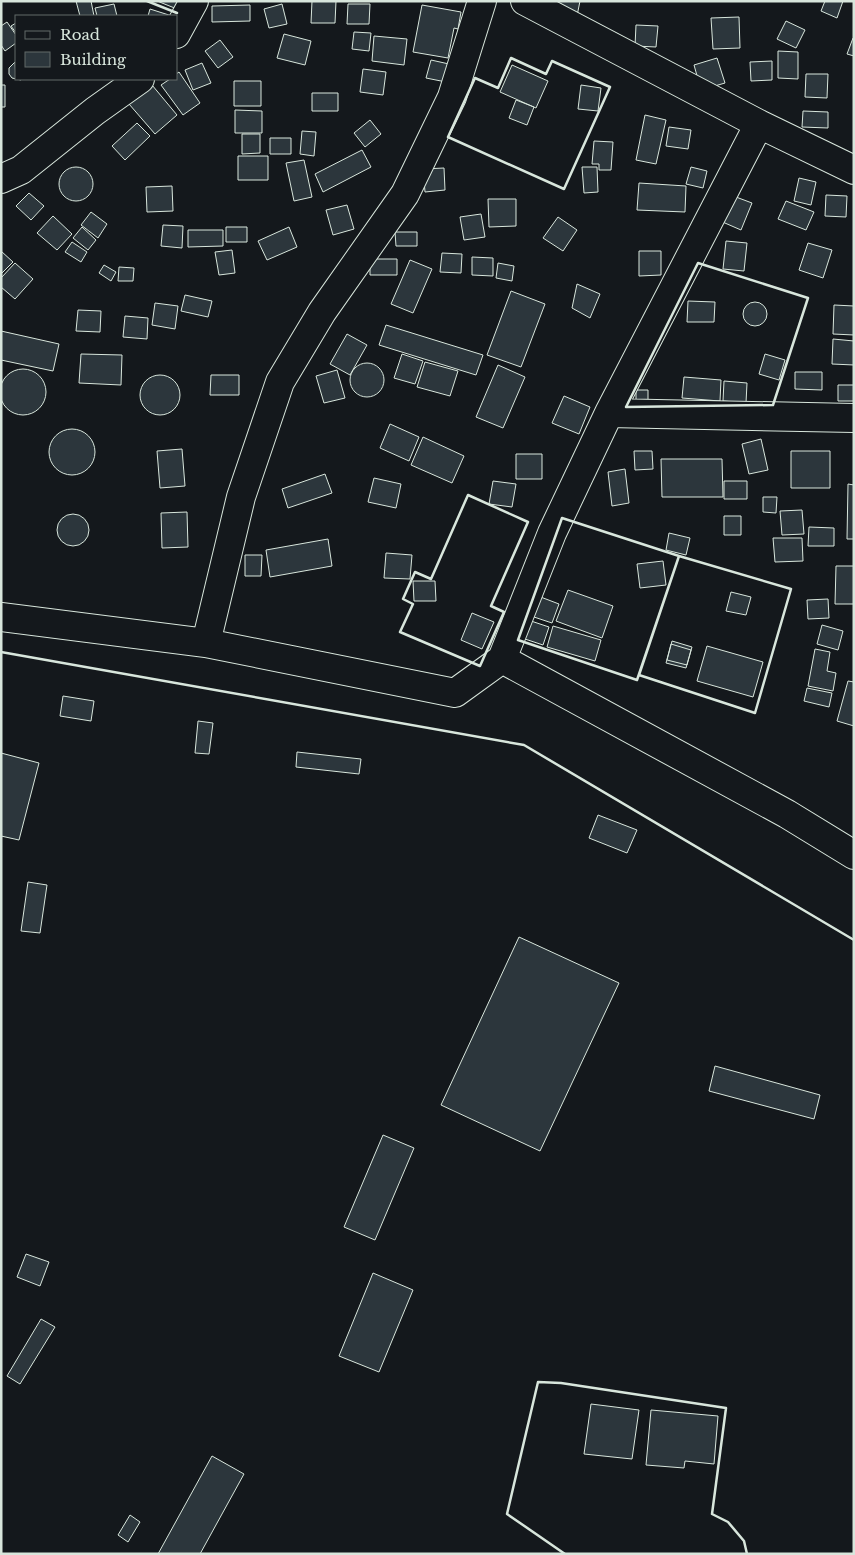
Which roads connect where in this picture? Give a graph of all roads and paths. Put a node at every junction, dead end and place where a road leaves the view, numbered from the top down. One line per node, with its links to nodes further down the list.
1 (194, 1): 4 (street)
2 (482, 1): 12 (street)
3 (526, 1): 6 (street)
4 (178, 30)
5 (139, 80): 8 (street)
6 (759, 124): 7 (street); 9 (street)
7 (854, 170)
8 (1, 179)
9 (609, 413): 10 (street); 13 (street)
10 (854, 418)
11 (1, 617): 12 (street)
12 (206, 643): 13 (street)
13 (502, 659): 14 (street)
14 (854, 855)

